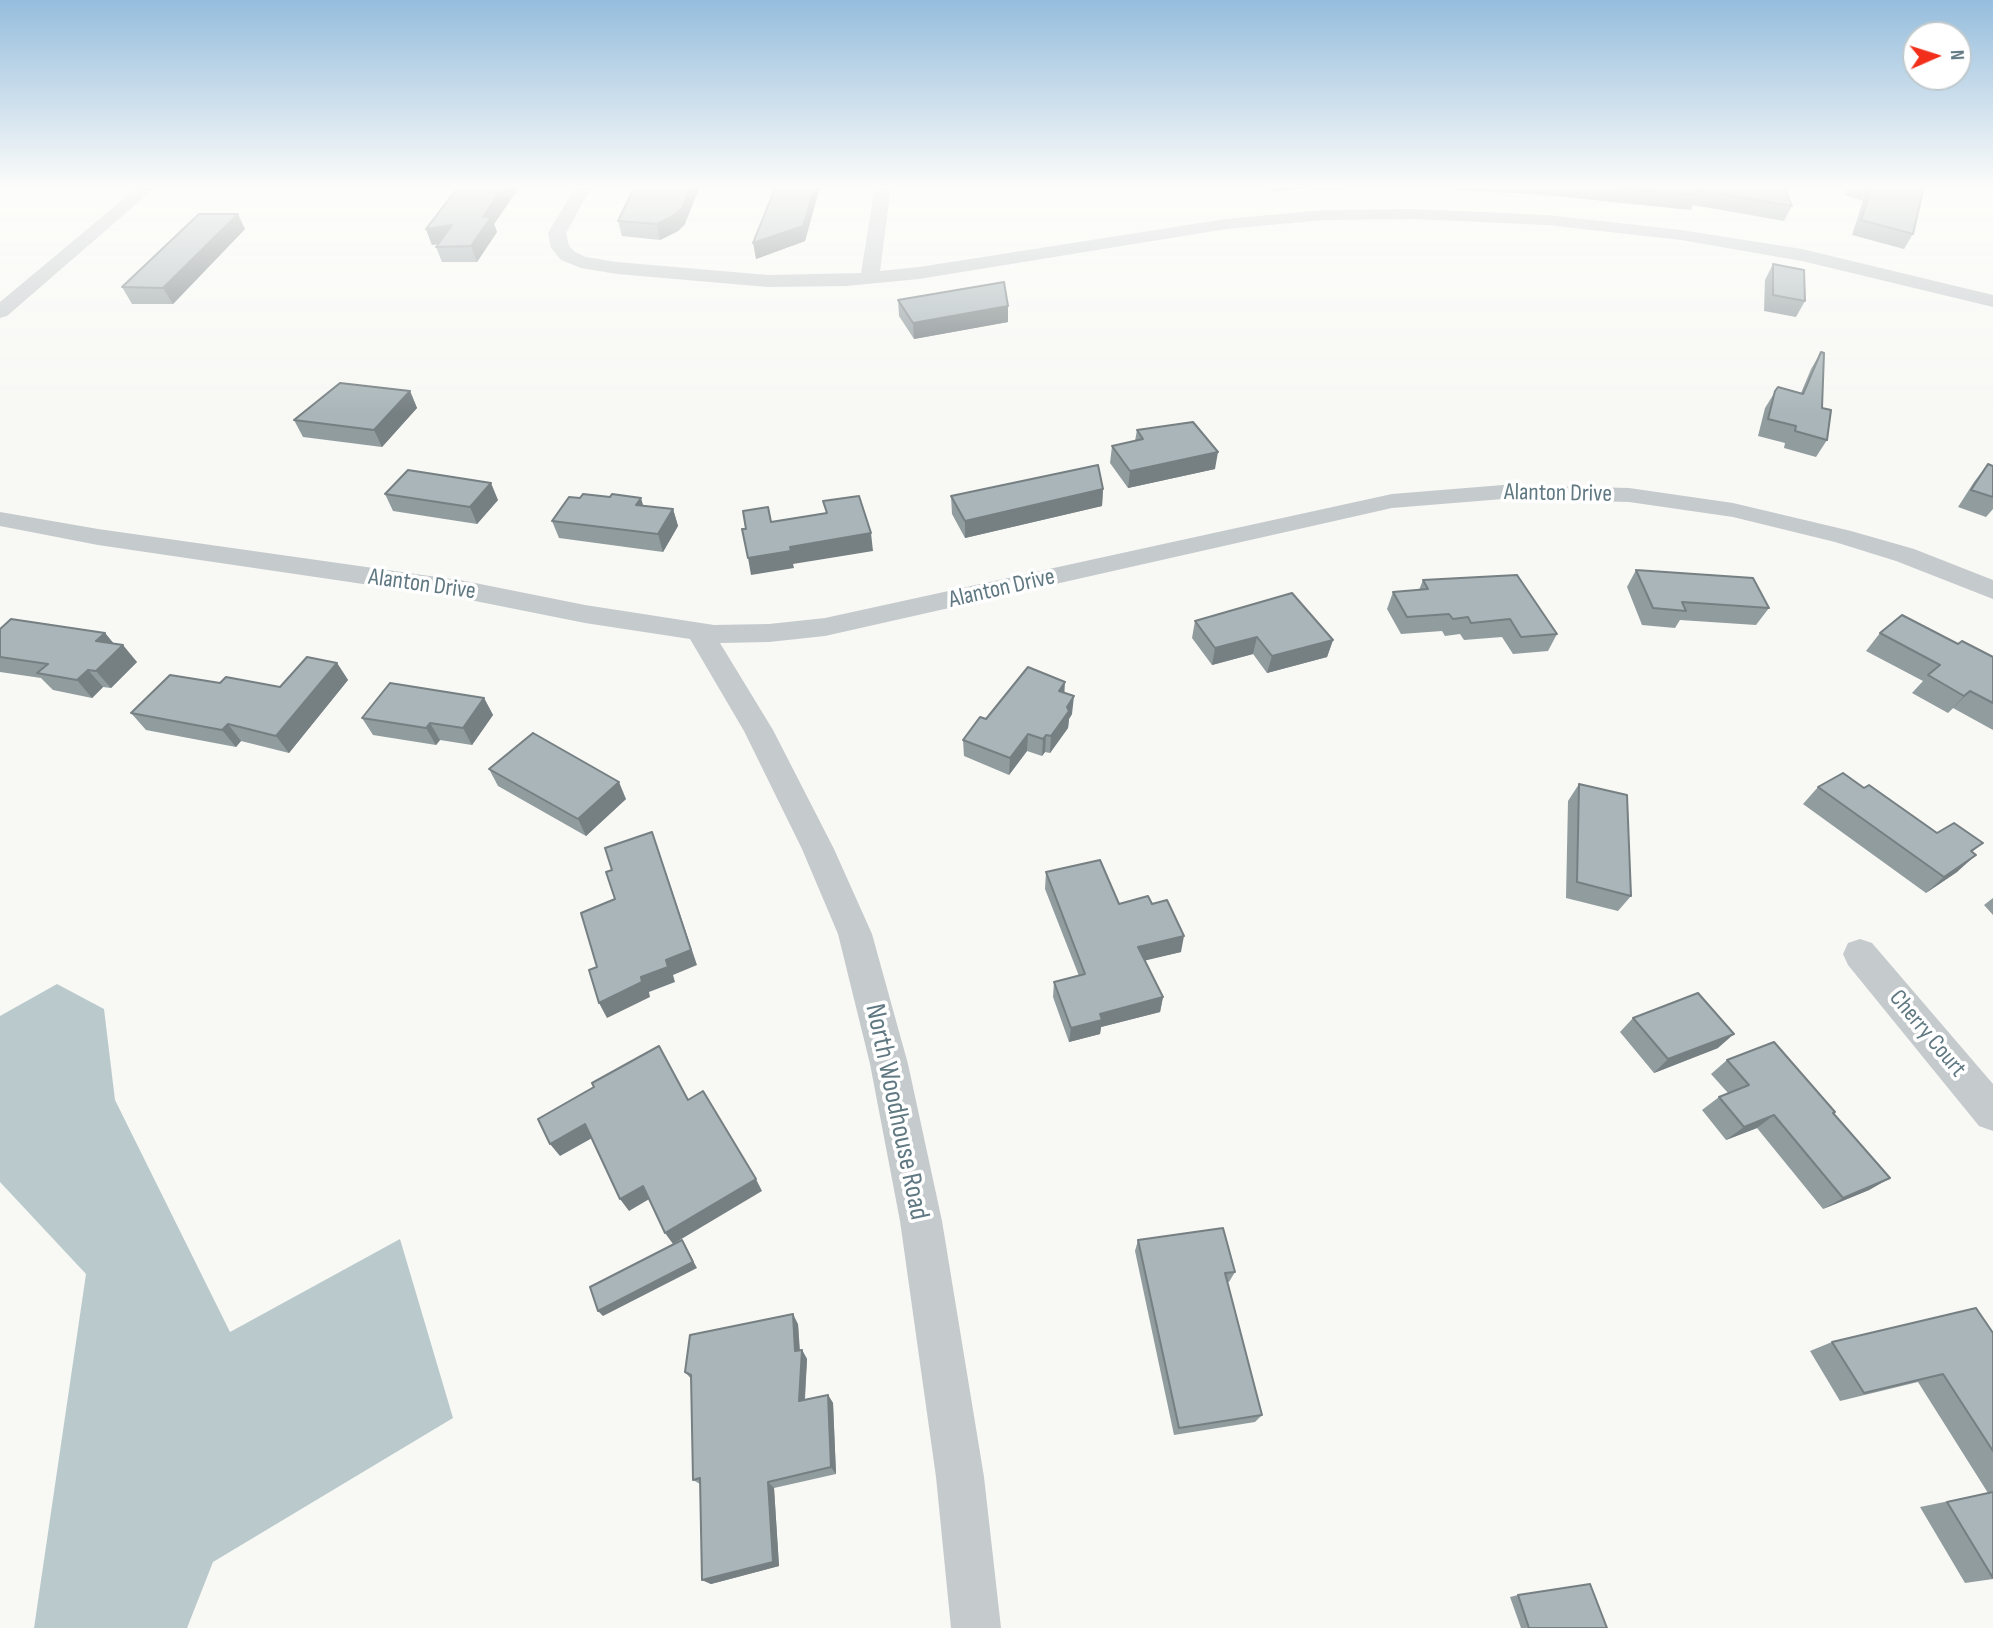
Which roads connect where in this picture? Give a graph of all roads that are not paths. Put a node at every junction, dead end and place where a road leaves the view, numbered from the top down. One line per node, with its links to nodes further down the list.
1 (59, 262): 8 (street)
2 (581, 262): 6 (street)
3 (872, 262): 6 (street)
4 (976, 262): 6 (street)
5 (1831, 262): 7 (street)
6 (870, 278)
7 (1993, 301)
8 (0, 312)
9 (0, 519): 11 (street, Alanton Drive)
10 (1993, 590): 11 (street, Alanton Drive)
11 (701, 632): 14 (street, North Woodhouse Road)
12 (1860, 954): 13 (street, Cherry Court)
13 (1993, 1114)
14 (976, 1628)

